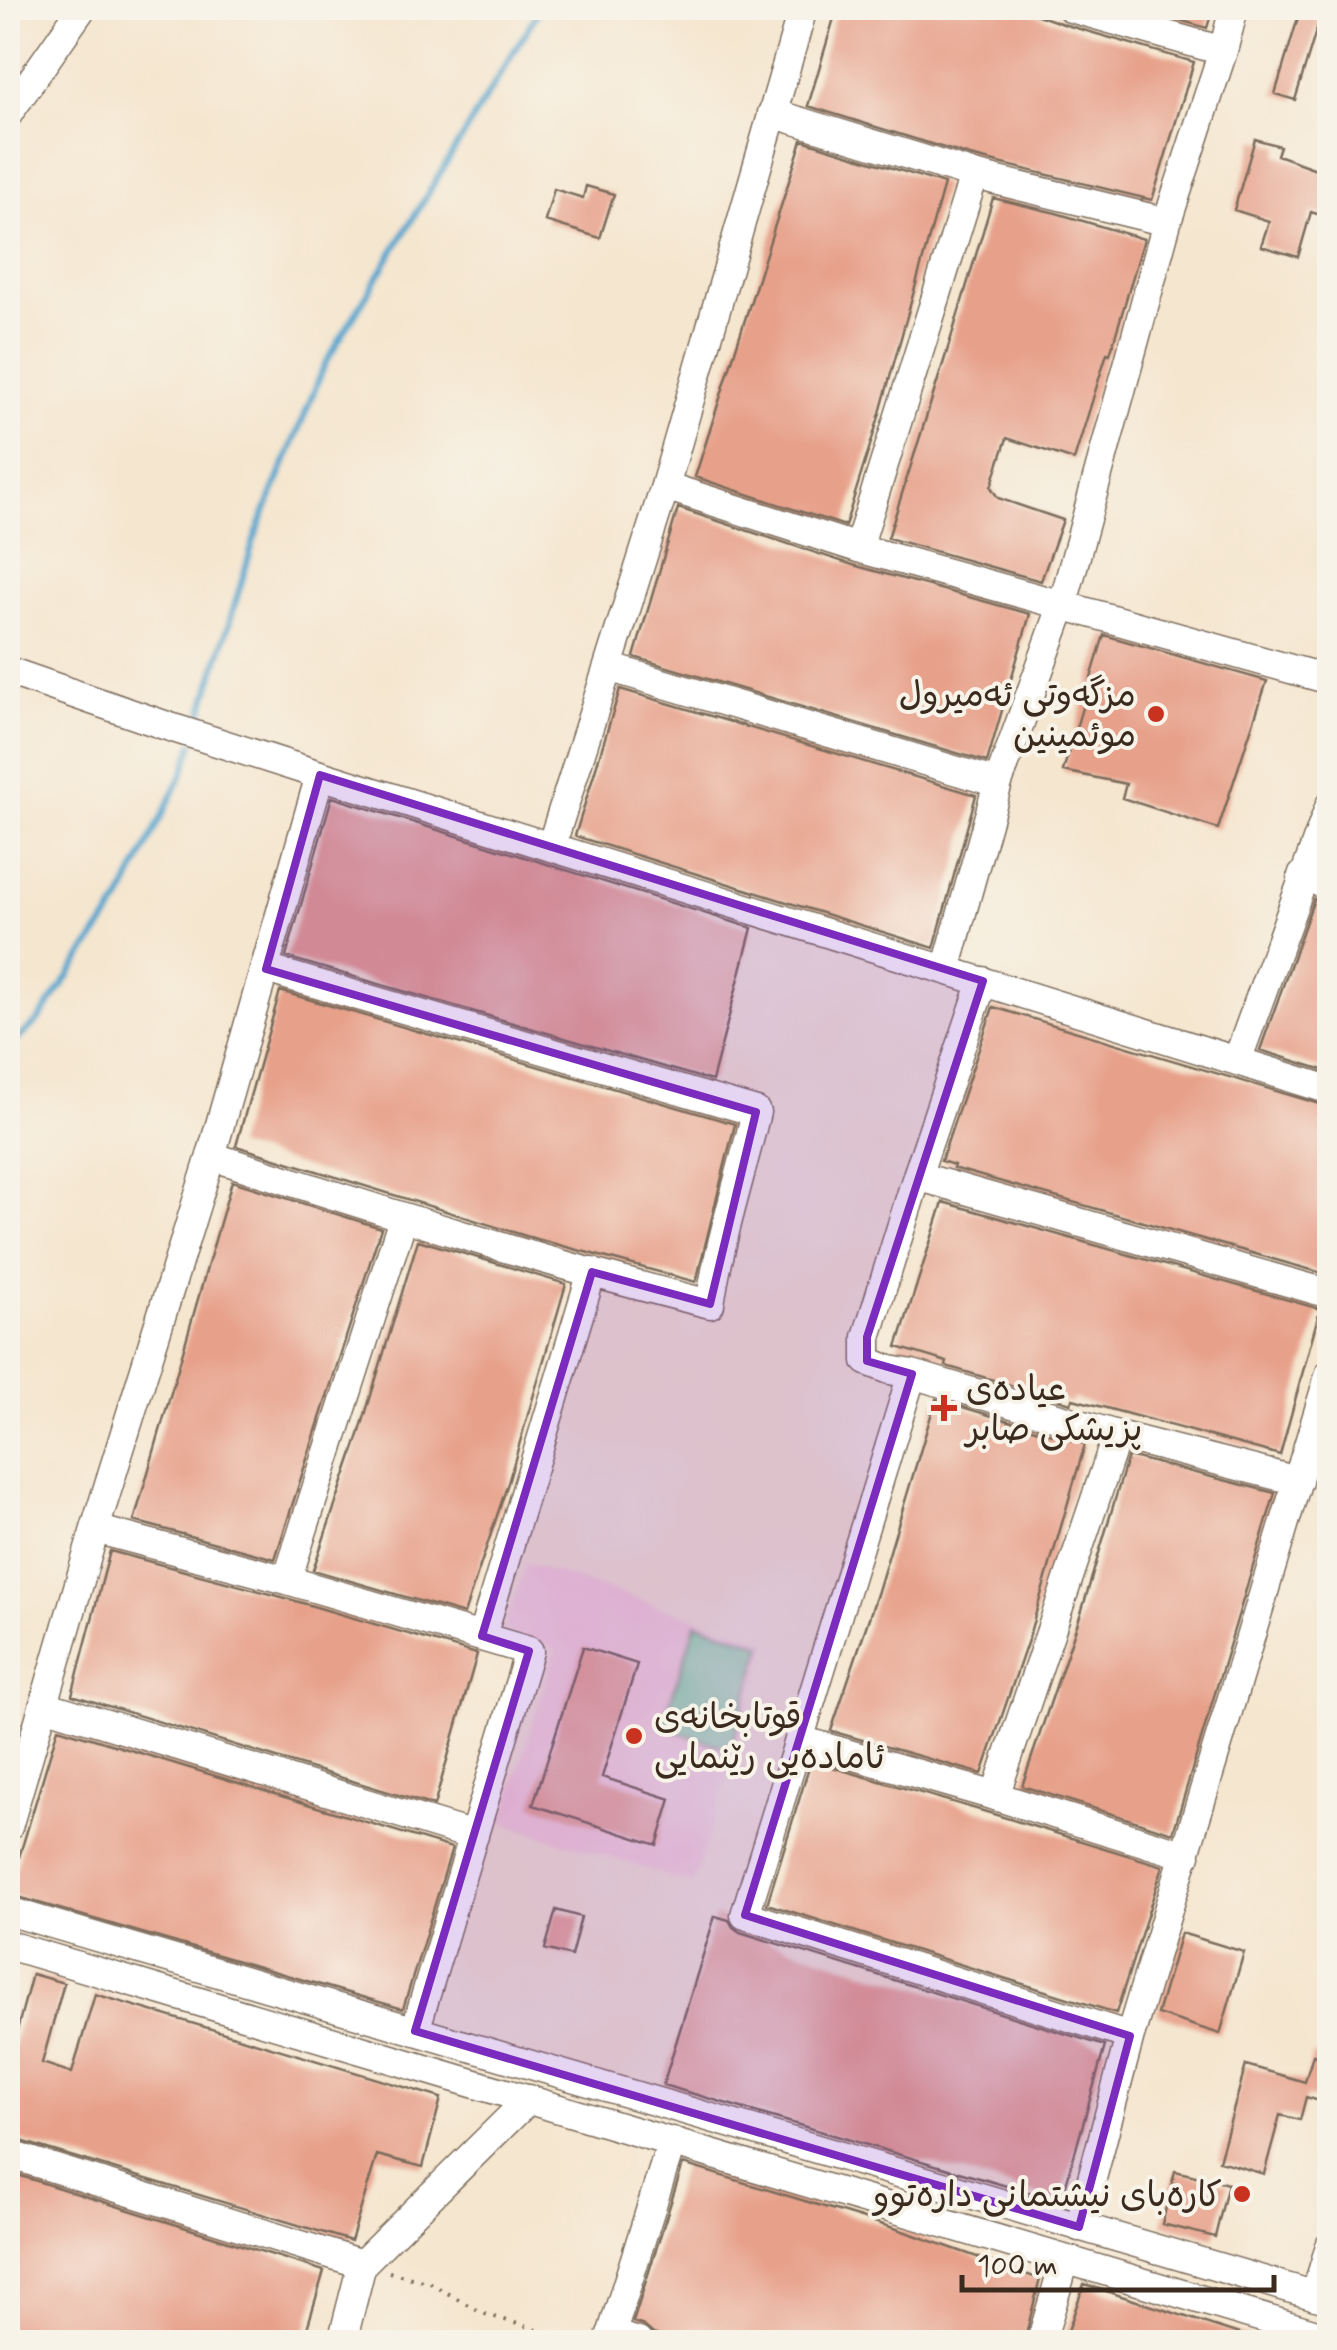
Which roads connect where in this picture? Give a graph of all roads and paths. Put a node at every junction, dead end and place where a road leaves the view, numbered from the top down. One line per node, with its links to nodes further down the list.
1 (82, 8): 7 (street)
2 (803, 8): 6 (street)
3 (1071, 8): 5 (street)
4 (1234, 8): 5 (street)
5 (1223, 51): 9 (street)
6 (772, 113): 8 (street); 10 (street)
7 (8, 114)
8 (974, 175): 9 (street); 11 (street)
9 (1167, 222): 12 (street)
10 (665, 486): 11 (street); 13 (street)
11 (858, 548): 12 (street)
12 (1062, 607): 15 (street); 17 (street)
13 (608, 667): 17 (street); 19 (street)
14 (8, 671): 16 (street)
15 (1330, 680)
16 (320, 774): 19 (street); 22 (street)
17 (998, 783): 23 (street)
18 (1330, 805): 20 (street)
19 (551, 846): 23 (street)
20 (1302, 876): 21 (street); 25 (street)
21 (1330, 886)
22 (266, 969): 27 (street); 30 (street)
23 (946, 970): 24 (street)
24 (983, 982): 25 (street); 28 (street)
25 (1237, 1061): 26 (street)
26 (1330, 1090)
27 (211, 1156): 29 (street); 36 (street)
28 (917, 1176): 31 (street); 33 (street)
29 (403, 1218): 30 (street); 37 (street)
30 (592, 1272): 38 (street)
31 (1330, 1294)
32 (1330, 1373): 35 (street)
33 (912, 1374): 34 (street); 40 (street)
34 (1117, 1435): 35 (street); 41 (street)
35 (1298, 1482): 44 (street)
36 (95, 1528): 37 (street); 39 (street)
37 (287, 1580): 38 (street)
38 (482, 1636): 43 (street)
39 (44, 1705): 42 (street); 43 (street)
40 (800, 1740): 41 (street); 48 (street)
41 (995, 1796): 44 (street)
42 (8, 1827)
43 (474, 1836): 47 (street)
44 (1186, 1855): 48 (street)
45 (8, 1911): 47 (street)
46 (8, 1945): 49 (street)
47 (415, 2032): 52 (street)
48 (1130, 2036): 52 (street)
49 (529, 2099): 50 (street); 55 (street)
50 (672, 2141): 54 (street); 58 (street)
51 (8, 2154): 55 (street)
52 (1079, 2228): 56 (street)
53 (1330, 2246): 56 (street)
54 (1065, 2260): 57 (street); 60 (street)
55 (362, 2264): 58 (path); 59 (street)
56 (1319, 2297): 57 (street)
57 (1314, 2334)
58 (619, 2340)
59 (342, 2342)
60 (1041, 2342)

